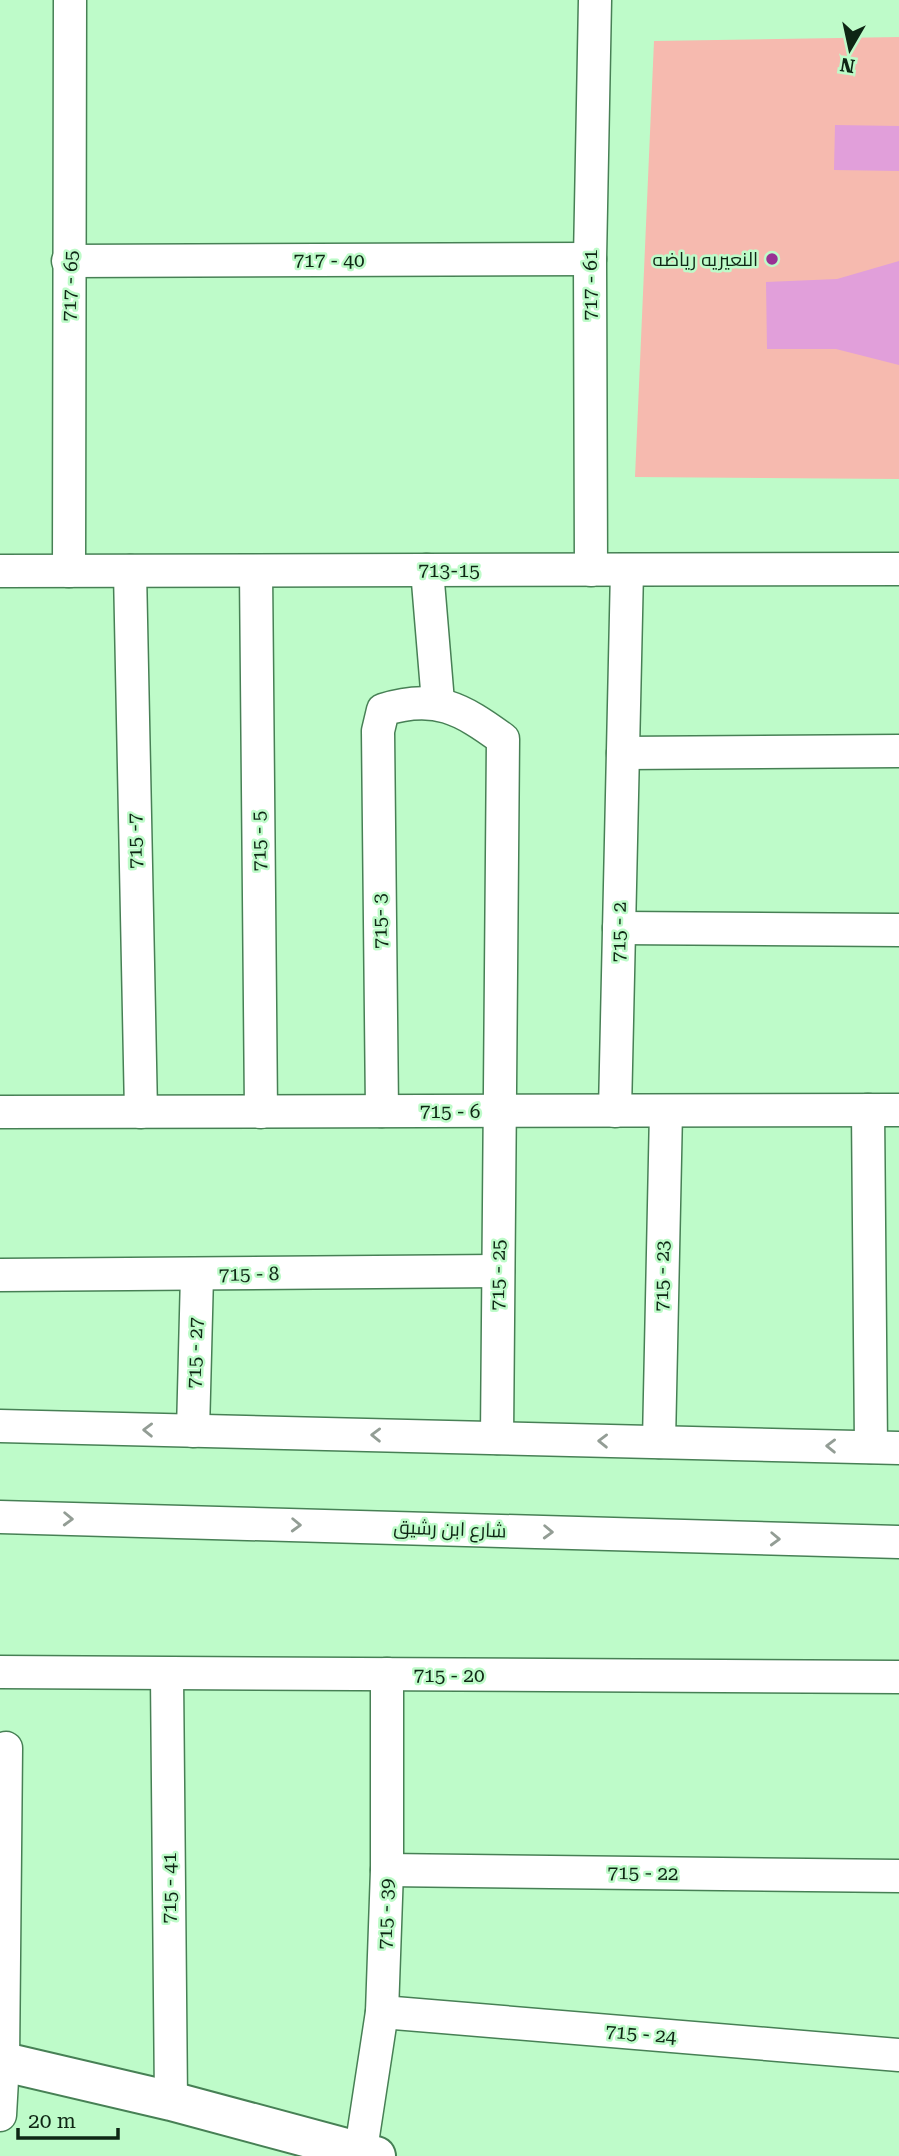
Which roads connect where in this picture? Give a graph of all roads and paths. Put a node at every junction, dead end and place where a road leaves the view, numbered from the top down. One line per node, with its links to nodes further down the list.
1 (70, 0): 4 (street, 717 - 65)
2 (595, 0): 3 (street, 717 - 61)
3 (590, 259): 4 (street, 717 - 40); 7 (street, 717 - 61)
4 (68, 261): 10 (street, 717 - 65)
5 (899, 569): 8 (street, 713-15)
6 (427, 570): 7 (street, 713-15); 12 (street, 713-15); 13 (street)
7 (592, 570): 8 (street, 713-15)
8 (628, 570): 15 (street, 715 - 2)
9 (0, 571): 10 (street, 713-15)
10 (69, 571): 11 (street, 713-15)
11 (130, 571): 12 (street, 713-15); 25 (street, 715 -7)
12 (256, 571): 26 (street, 715 - 5)
13 (438, 702): 20 (street, 715- 3); 21 (street, 715 - 25)
14 (899, 751): 15 (street)
15 (623, 753): 16 (street, 715 - 2)
16 (619, 928): 17 (street); 22 (street, 715 - 2)
17 (899, 930)
18 (868, 1110): 19 (street, 715 - 6); 23 (street, 715 - 6); 34 (street)
19 (899, 1110)
20 (382, 1111): 21 (street, 715 - 6); 26 (street, 715 - 6)
21 (502, 1111): 22 (street, 715 - 6); 27 (street, 715 - 25)
22 (615, 1111): 23 (street, 715 - 6)
23 (666, 1111): 33 (street, 715 - 23)
24 (0, 1112): 25 (street, 715 - 6)
25 (141, 1112): 26 (street, 715 - 6)
26 (261, 1112)
27 (498, 1271): 29 (street, 715 - 8); 32 (street, 715 - 25)
28 (0, 1275): 29 (street, 715 - 8)
29 (197, 1275): 31 (street, 715 - 27)
30 (0, 1426): 31 (street, one-way to 30)
31 (193, 1431): 32 (street, one-way to 31)
32 (497, 1438): 33 (street, one-way to 32)
33 (659, 1442): 34 (street, one-way to 33)
34 (885, 1448)
35 (0, 1517): 36 (street, شارع ابن رشيق, one-way to 36)
36 (899, 1542)
37 (0, 1672): 39 (street, 715 - 20)
38 (387, 1674): 39 (street, 715 - 20); 40 (street, 715 - 20); 42 (street, 715 - 39)
39 (167, 1676): 47 (street, 715 - 41)
40 (899, 1677)
41 (6, 1748): 46 (street)
42 (387, 1870): 43 (street, 715 - 22); 44 (street, 715 - 39)
43 (899, 1876)
44 (382, 2012): 45 (street, 715 - 24); 49 (street, 715 - 39)
45 (899, 2055)
46 (2, 2061): 47 (street); 48 (street)
47 (171, 2101): 49 (street)
48 (0, 2115)
49 (365, 2154)

